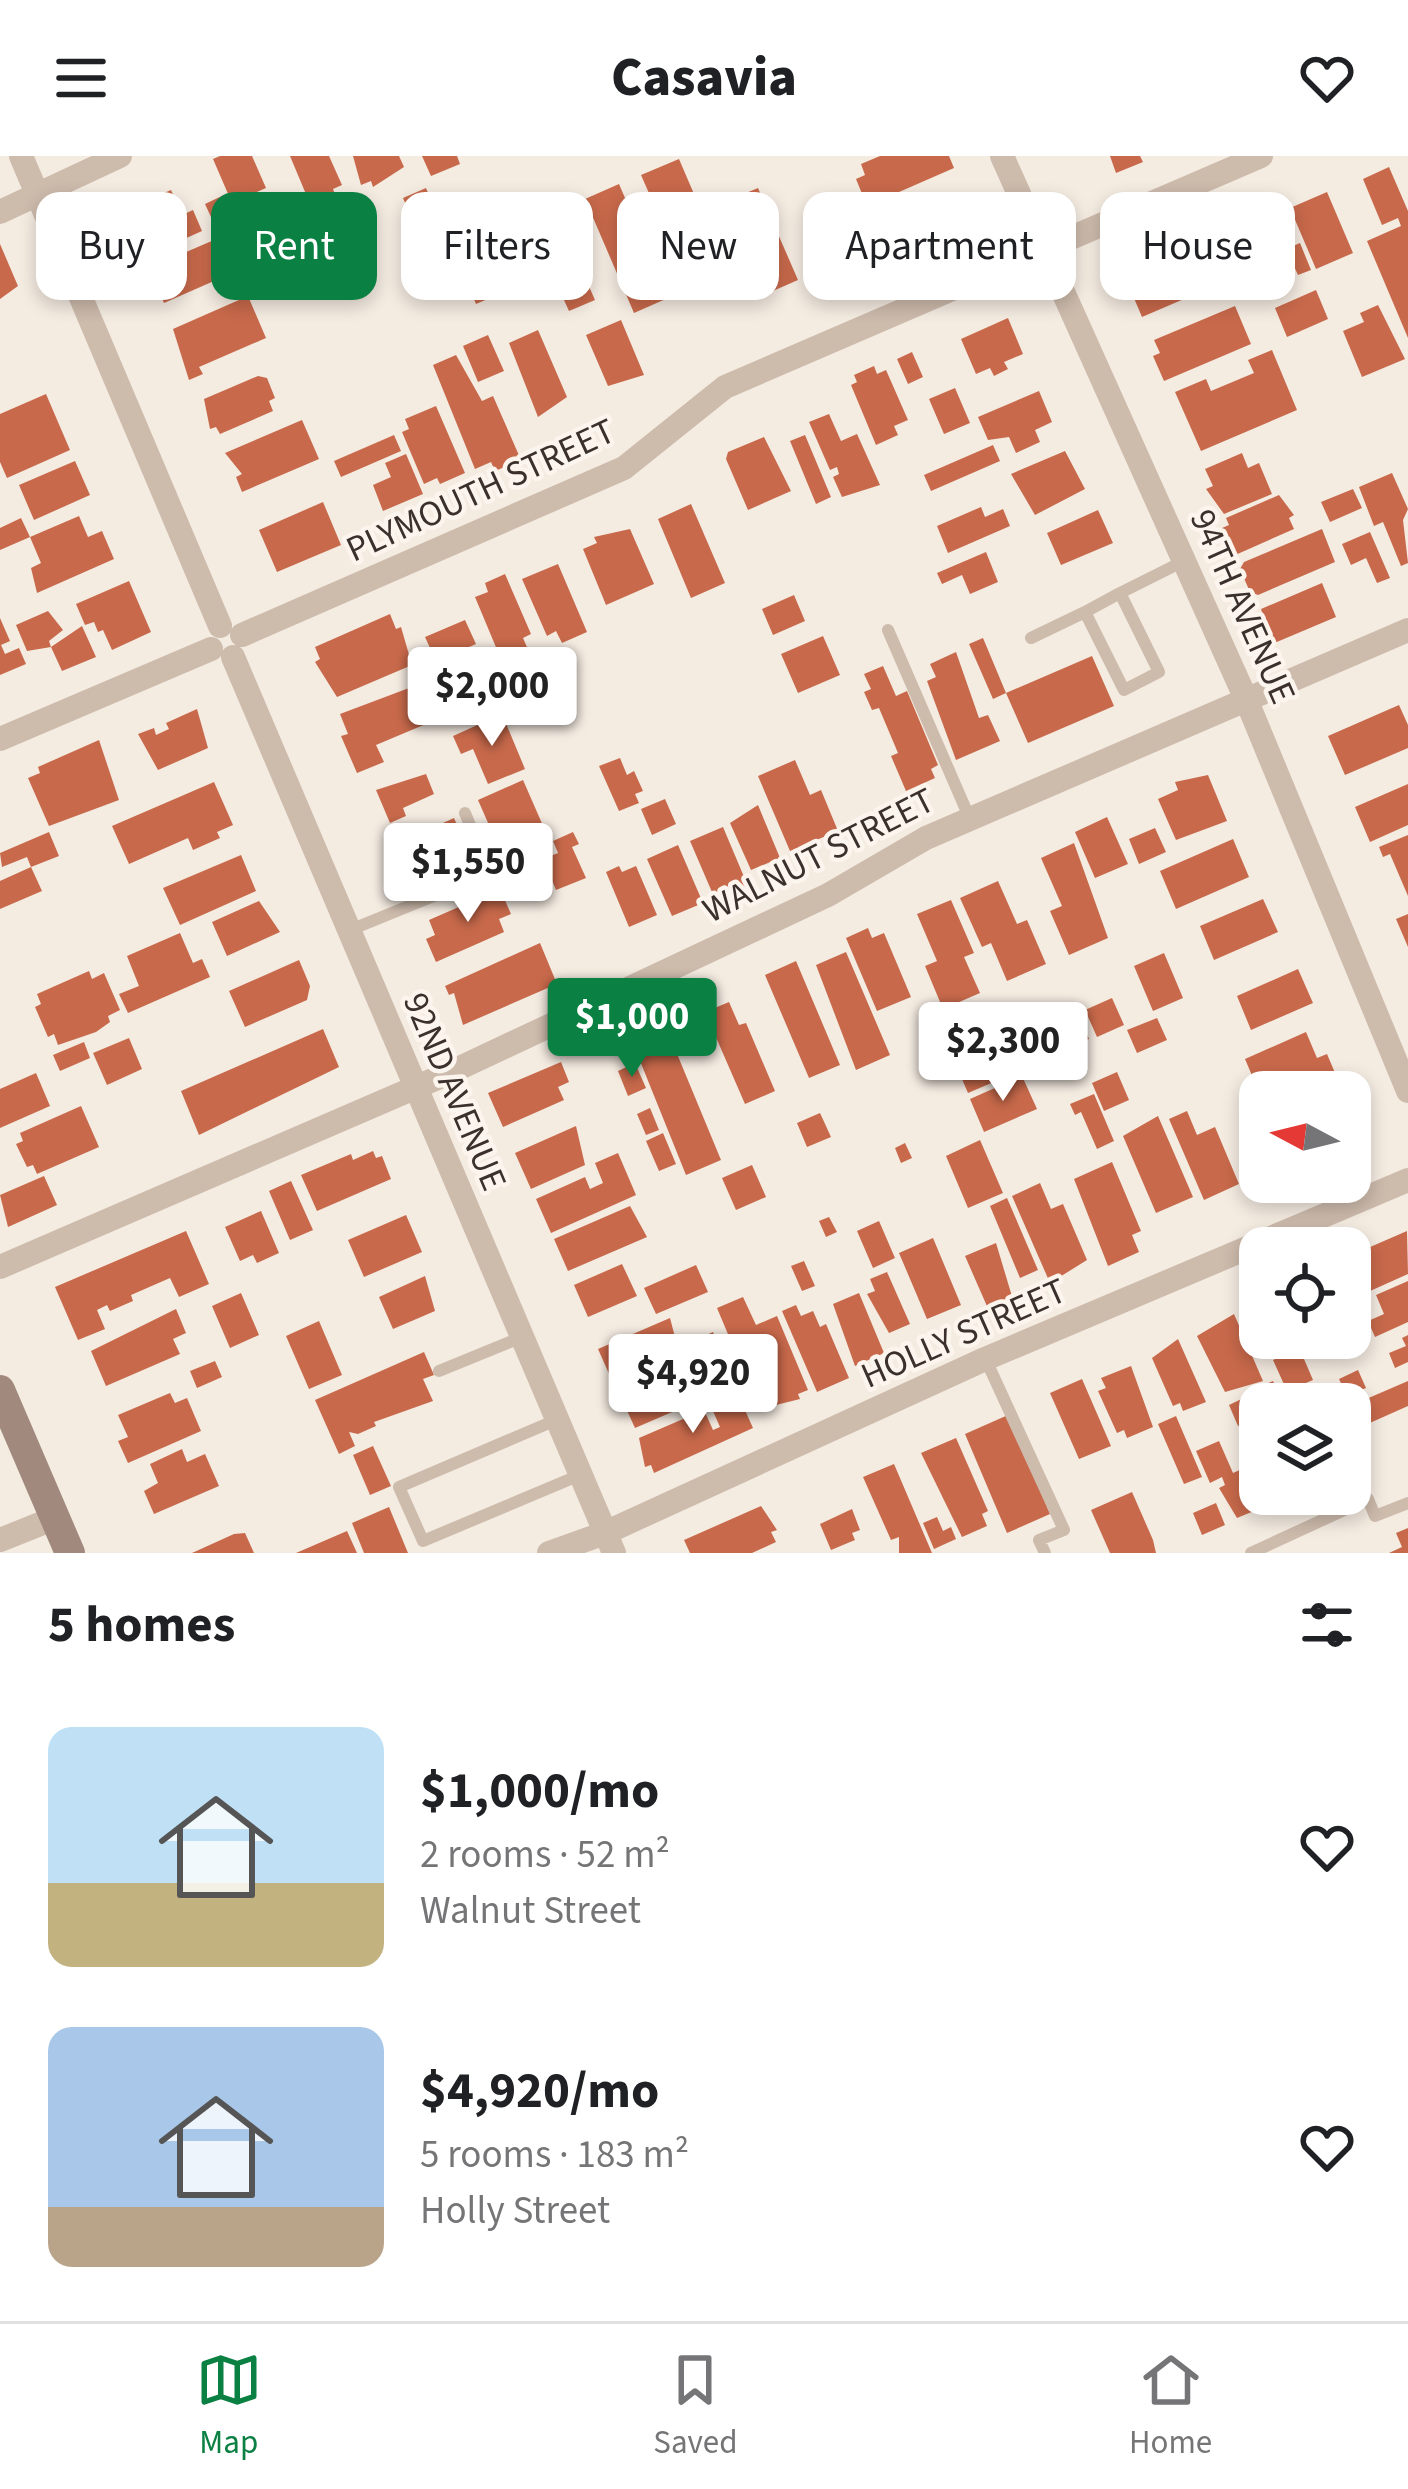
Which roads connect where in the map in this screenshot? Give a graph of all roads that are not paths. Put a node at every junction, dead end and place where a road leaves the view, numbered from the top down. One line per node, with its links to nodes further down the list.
1 (21, 156): 5 (street, 92ND AVENUE)
2 (120, 156): 6 (street)
3 (1002, 156): 7 (street, 94TH AVENUE)
4 (1261, 156): 10 (street, PLYMOUTH STREET)
5 (37, 192)
6 (44, 192)
7 (1017, 192)
8 (36, 196): 9 (street)
9 (0, 212)
10 (1076, 237)
11 (82, 300): 20 (street, 92ND AVENUE)
12 (930, 300): 20 (street, PLYMOUTH STREET)
13 (1065, 300): 14 (street, 94TH AVENUE)
14 (1185, 561): 15 (lane); 21 (street, 94TH AVENUE)
15 (1120, 593): 16 (lane); 16 (lane)
16 (1085, 612): 19 (lane)
17 (1408, 630): 21 (street, WALNUT STREET)
18 (888, 631): 24 (lane)
19 (1031, 638)
20 (226, 642): 22 (street, PLYMOUTH STREET); 25 (street, 92ND AVENUE)
21 (1246, 699): 24 (street, WALNUT STREET); 27 (street, 94TH AVENUE)
22 (0, 740)
23 (465, 813): 25 (lane)
24 (970, 819): 26 (street, WALNUT STREET)
25 (349, 931): 26 (street, 92ND AVENUE)
26 (417, 1088): 29 (street, WALNUT STREET); 30 (street, 92ND AVENUE)
27 (1408, 1091)
28 (1408, 1180): 31 (street, HOLLY STREET)
29 (0, 1267)
30 (520, 1339): 32 (lane); 34 (street, 92ND AVENUE)
31 (985, 1359): 39 (street, HOLLY STREET); 42 (lane)
32 (439, 1371)
33 (0, 1390): 37 (street)
34 (556, 1420): 35 (street, 92ND AVENUE); 35 (lane)
35 (580, 1475): 39 (street, 92ND AVENUE)
36 (1408, 1503): 43 (lane)
37 (55, 1518): 38 (street); 40 (street)
38 (0, 1540)
39 (609, 1543): 41 (street, HOLLY STREET)
40 (70, 1553)
41 (549, 1553)
42 (1045, 1553)
43 (1252, 1553)

